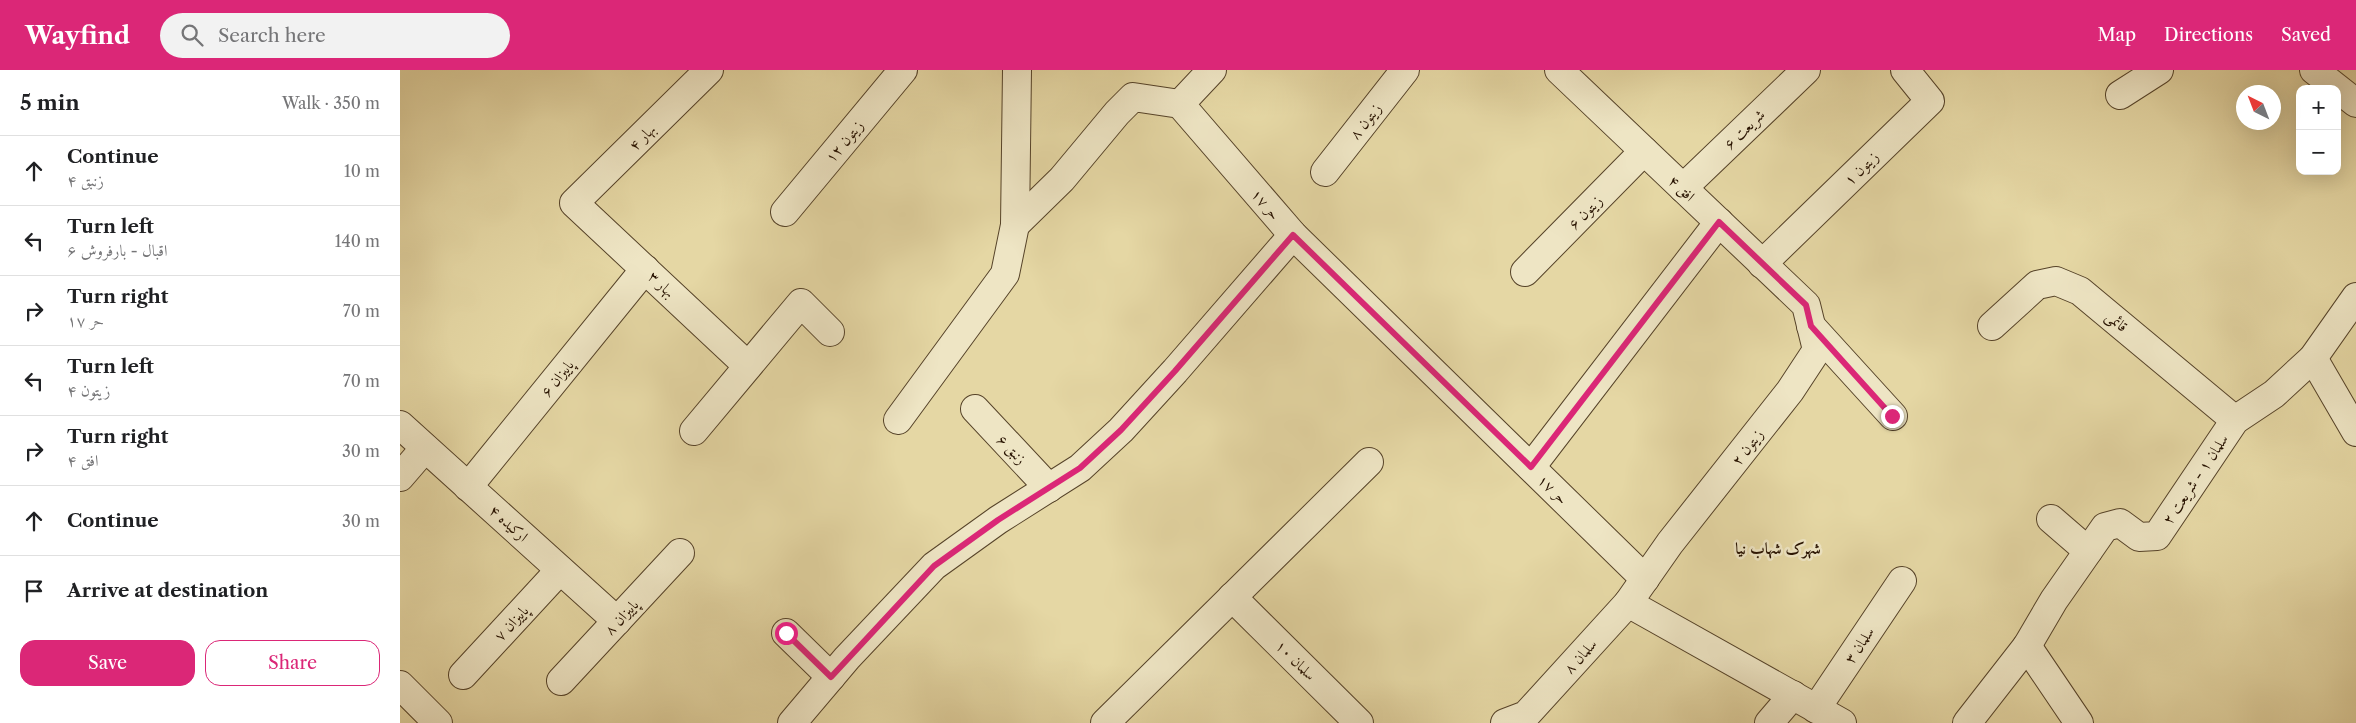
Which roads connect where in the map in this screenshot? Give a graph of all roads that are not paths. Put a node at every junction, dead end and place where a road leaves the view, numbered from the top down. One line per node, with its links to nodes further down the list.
1 (709, 70): 17 (street, بهار ۴)
2 (903, 70): 18 (street, زیتون ۱۲)
3 (1016, 70): 20 (street)
4 (1212, 70): 13 (street)
5 (1405, 70): 15 (street, زیتون ۸)
6 (1559, 70): 14 (street, افق ۴)
7 (1806, 70): 16 (street, شریعت ۶)
8 (1905, 70): 22 (street, زیتون ۱)
9 (2159, 70): 11 (street)
10 (2314, 70): 12 (street)
11 (2120, 95)
12 (2356, 103)
13 (1180, 104): 20 (street); 21 (street, حر ۱۷)
14 (1644, 151): 16 (street, افق ۴); 24 (street, زیتون ۶)
15 (1325, 172)
16 (1683, 188): 19 (street, افق ۴)
17 (574, 204): 23 (street, بهار ۳)
18 (785, 212)
19 (1719, 222): 22 (street, افق ۴); 40 (street)
20 (1015, 224): 34 (street)
21 (1293, 235): 40 (street, حر ۱۷); 43 (street)
22 (1762, 264): 26 (street, افق ۴)
23 (645, 269): 30 (street, بهار ۳); 42 (street, پاییزان ۶)
24 (1525, 272)
25 (2356, 297): 29 (street, سلمان ۱ - شریعت ۲)
26 (1808, 316): 32 (street, افق ۴); 48 (street, زیتون ۲)
27 (1992, 326): 35 (street, قائمی)
28 (830, 332): 30 (street)
29 (2313, 358): 33 (street); 35 (street, سلمان ۱ - شریعت ۲)
30 (748, 366): 37 (street)
31 (975, 409): 43 (street, زنبق ۶)
32 (1892, 416)
33 (2352, 416)
34 (898, 420)
35 (2235, 420): 45 (street, سلمان ۱ - شریعت ۲)
36 (400, 425): 38 (street, ارکیده ۴)
37 (694, 431)
38 (425, 448): 41 (street); 42 (street, ارکیده ۴)
39 (1368, 462): 50 (street)
40 (1531, 467): 48 (street, حر ۱۷)
41 (400, 477)
42 (468, 487): 47 (street, ارکیده ۴)
43 (1049, 488): 56 (street)
44 (2051, 520): 45 (street)
45 (2088, 551): 54 (street, سلمان ۱ - شریعت ۲)
46 (680, 553): 52 (street, پاییزان ۸)
47 (560, 570): 52 (street, ارکیده ۴); 55 (street, پاییزان ۷)
48 (1645, 578): 51 (street, سلمان ۸)
49 (1902, 581): 60 (street, سلمان ۳)
50 (1232, 596): 63 (street); 64 (street, سلمان ۱۰)
51 (1628, 603): 59 (street); 65 (street, سلمان ۸)
52 (617, 621): 57 (street, پاییزان ۸)
53 (786, 633): 56 (street)
54 (2027, 646): 68 (street, سلمان ۱ - شریعت ۲); 69 (street)
55 (463, 676)
56 (831, 677): 62 (street)
57 (561, 681)
58 (401, 688): 61 (street)
59 (1792, 695): 60 (street); 66 (street)
60 (1816, 709): 67 (street)
61 (438, 723)
62 (792, 723)
63 (1105, 723)
64 (1359, 723)
65 (1505, 723)
66 (1769, 723)
67 (1842, 723)
68 (1967, 723)
69 (2079, 723)

